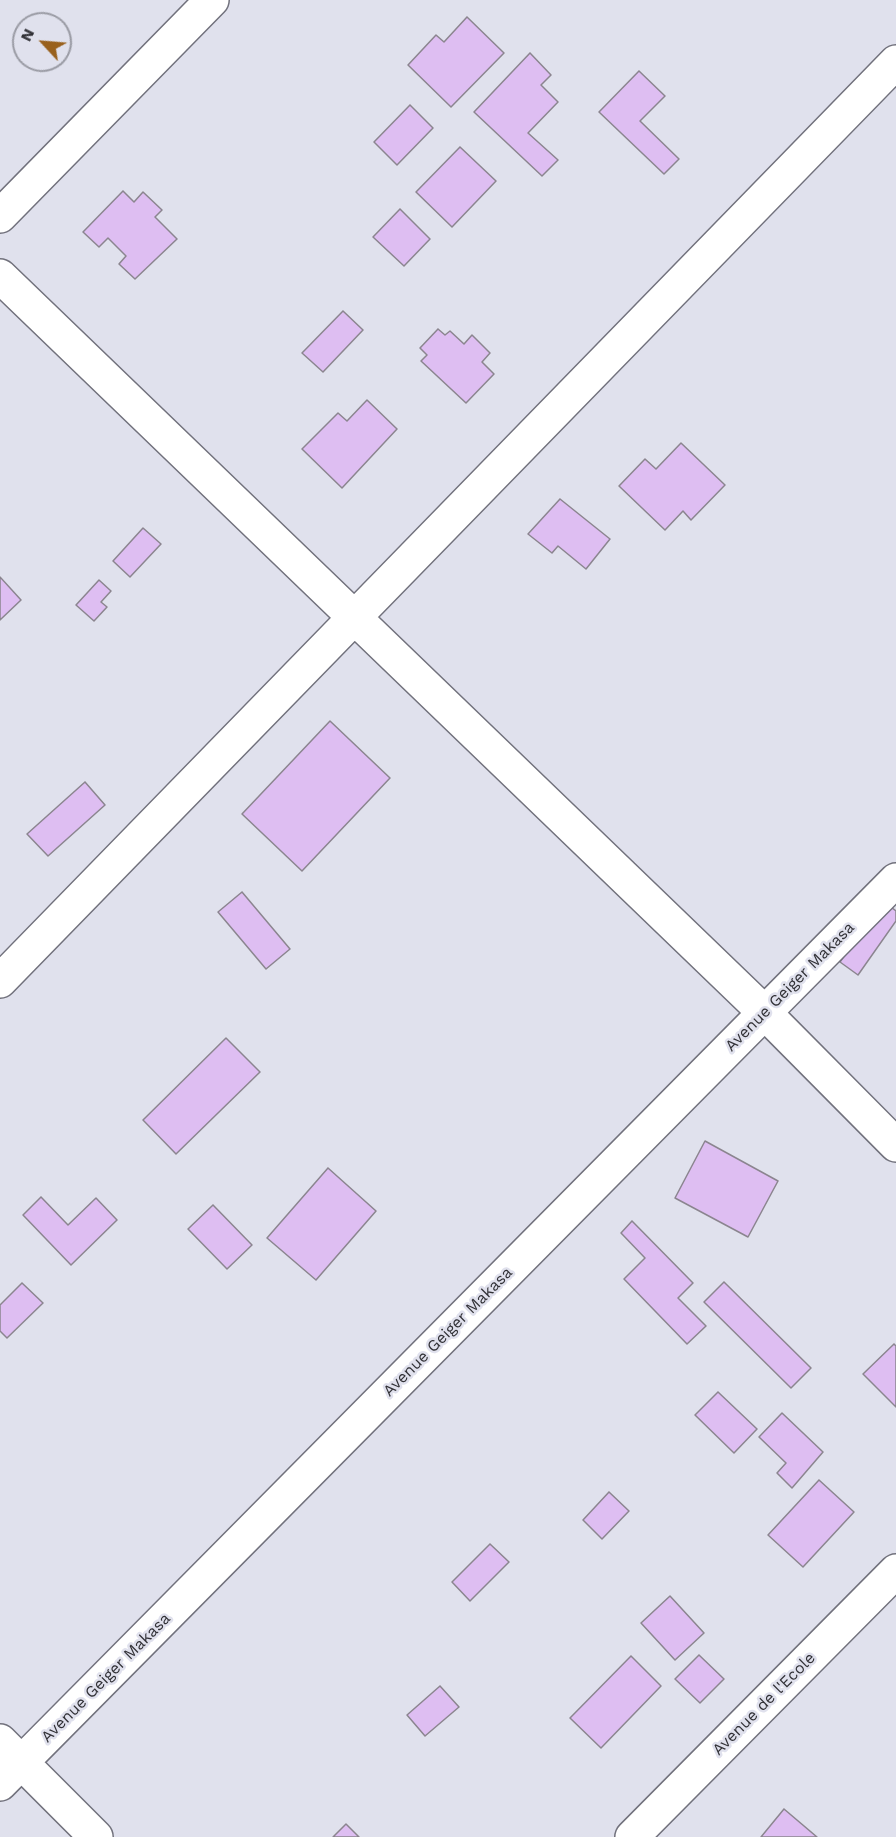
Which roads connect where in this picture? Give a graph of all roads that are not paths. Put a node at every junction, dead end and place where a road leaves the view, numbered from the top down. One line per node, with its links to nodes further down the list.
1 (212, 0): 3 (street)
2 (896, 62): 5 (street)
3 (0, 216)
4 (0, 276): 5 (street)
5 (355, 617): 7 (street); 8 (street)
6 (896, 880): 8 (street, Avenue Geiger Makasa)
7 (0, 981)
8 (765, 1012): 9 (street); 11 (street, Avenue Geiger Makasa)
9 (896, 1145)
10 (896, 1571): 13 (street, Avenue de l'Ecole)
11 (7, 1763): 12 (street)
12 (96, 1837)
13 (632, 1837)

